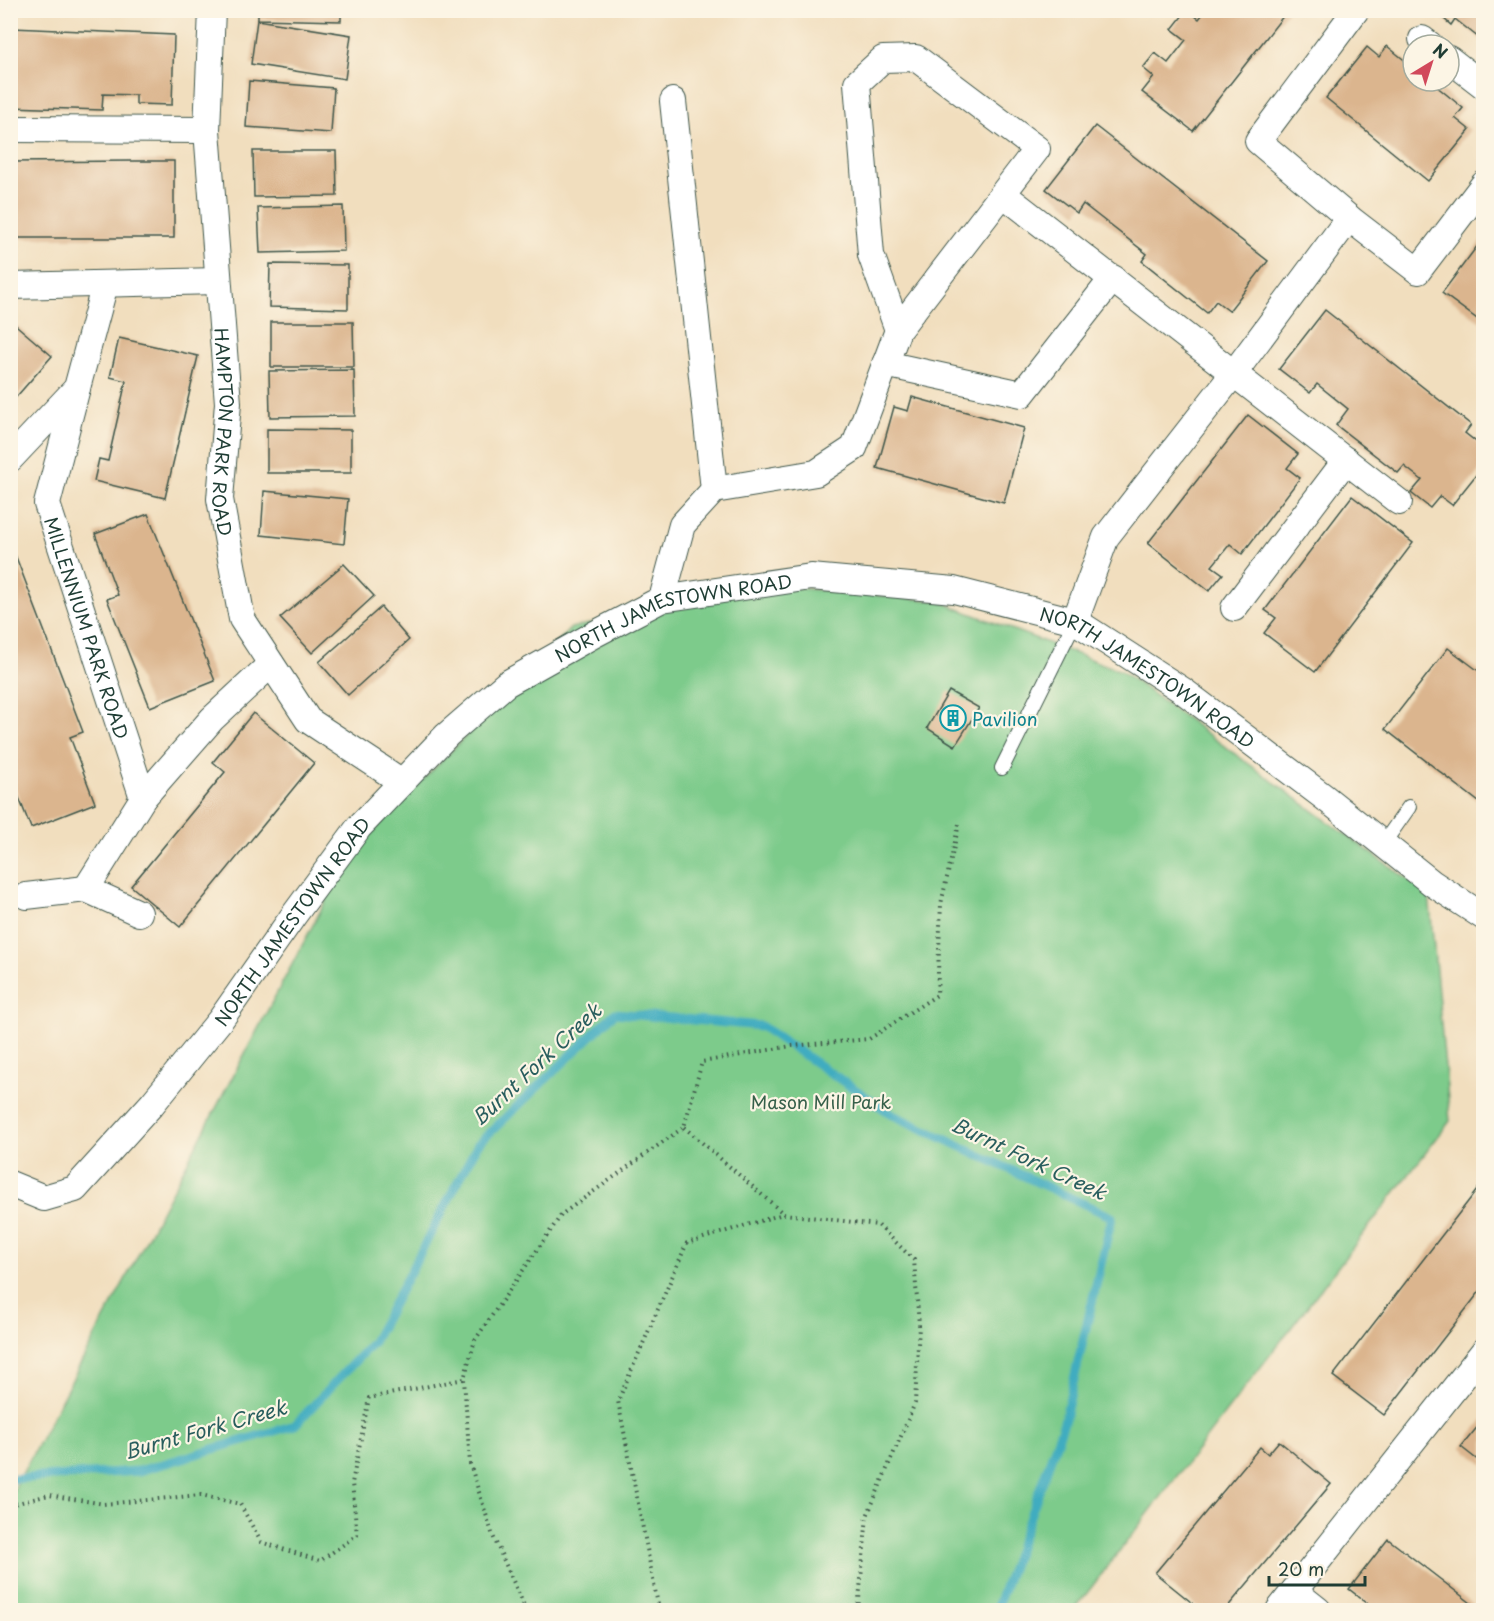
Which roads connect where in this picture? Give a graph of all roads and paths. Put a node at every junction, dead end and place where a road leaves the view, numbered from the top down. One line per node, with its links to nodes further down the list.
1 (212, 10): 7 (street, HAMPTON PARK ROAD)
2 (1356, 10): 10 (street)
3 (1461, 68): 4 (street)
4 (1484, 86)
5 (673, 101): 21 (street)
6 (10, 129): 7 (street)
7 (207, 130): 12 (street, HAMPTON PARK ROAD)
8 (1484, 184): 10 (street)
9 (1004, 194): 11 (street); 15 (street); 15 (street)
10 (1349, 218): 17 (street)
11 (1113, 278): 16 (street); 17 (street)
12 (219, 281): 13 (street); 26 (street, HAMPTON PARK ROAD)
13 (105, 284): 14 (street); 18 (street, MILLENNIUM PARK ROAD)
14 (10, 286)
15 (898, 330): 16 (street)
16 (885, 364): 21 (street)
17 (1234, 373): 20 (street); 25 (street)
18 (77, 388): 19 (street); 29 (street, MILLENNIUM PARK ROAD)
19 (10, 459)
20 (1346, 460): 22 (street); 24 (street)
21 (714, 490): 23 (street)
22 (1399, 501)
23 (662, 599): 25 (street, NORTH JAMESTOWN ROAD); 28 (street, NORTH JAMESTOWN ROAD)
24 (1234, 608)
25 (1075, 621): 27 (lane); 32 (street, NORTH JAMESTOWN ROAD)
26 (271, 664): 28 (street, HAMPTON PARK ROAD); 29 (street)
27 (1002, 768)
28 (402, 782): 38 (street, NORTH JAMESTOWN ROAD)
29 (144, 798): 33 (street)
30 (1410, 807): 32 (lane)
31 (958, 824): 37 (path)
32 (1383, 844): 36 (street, NORTH JAMESTOWN ROAD)
33 (86, 889): 34 (street); 35 (street)
34 (26, 896)
35 (139, 913)
36 (1484, 917)
37 (684, 1128): 39 (path); 41 (path)
38 (10, 1184)
39 (784, 1214): 45 (path); 46 (path)
40 (1484, 1351): 43 (street)
41 (464, 1379): 42 (path); 44 (path)
42 (10, 1505)
43 (1286, 1601): 47 (street)
44 (526, 1611)
45 (659, 1611)
46 (858, 1611)
47 (1318, 1611)

